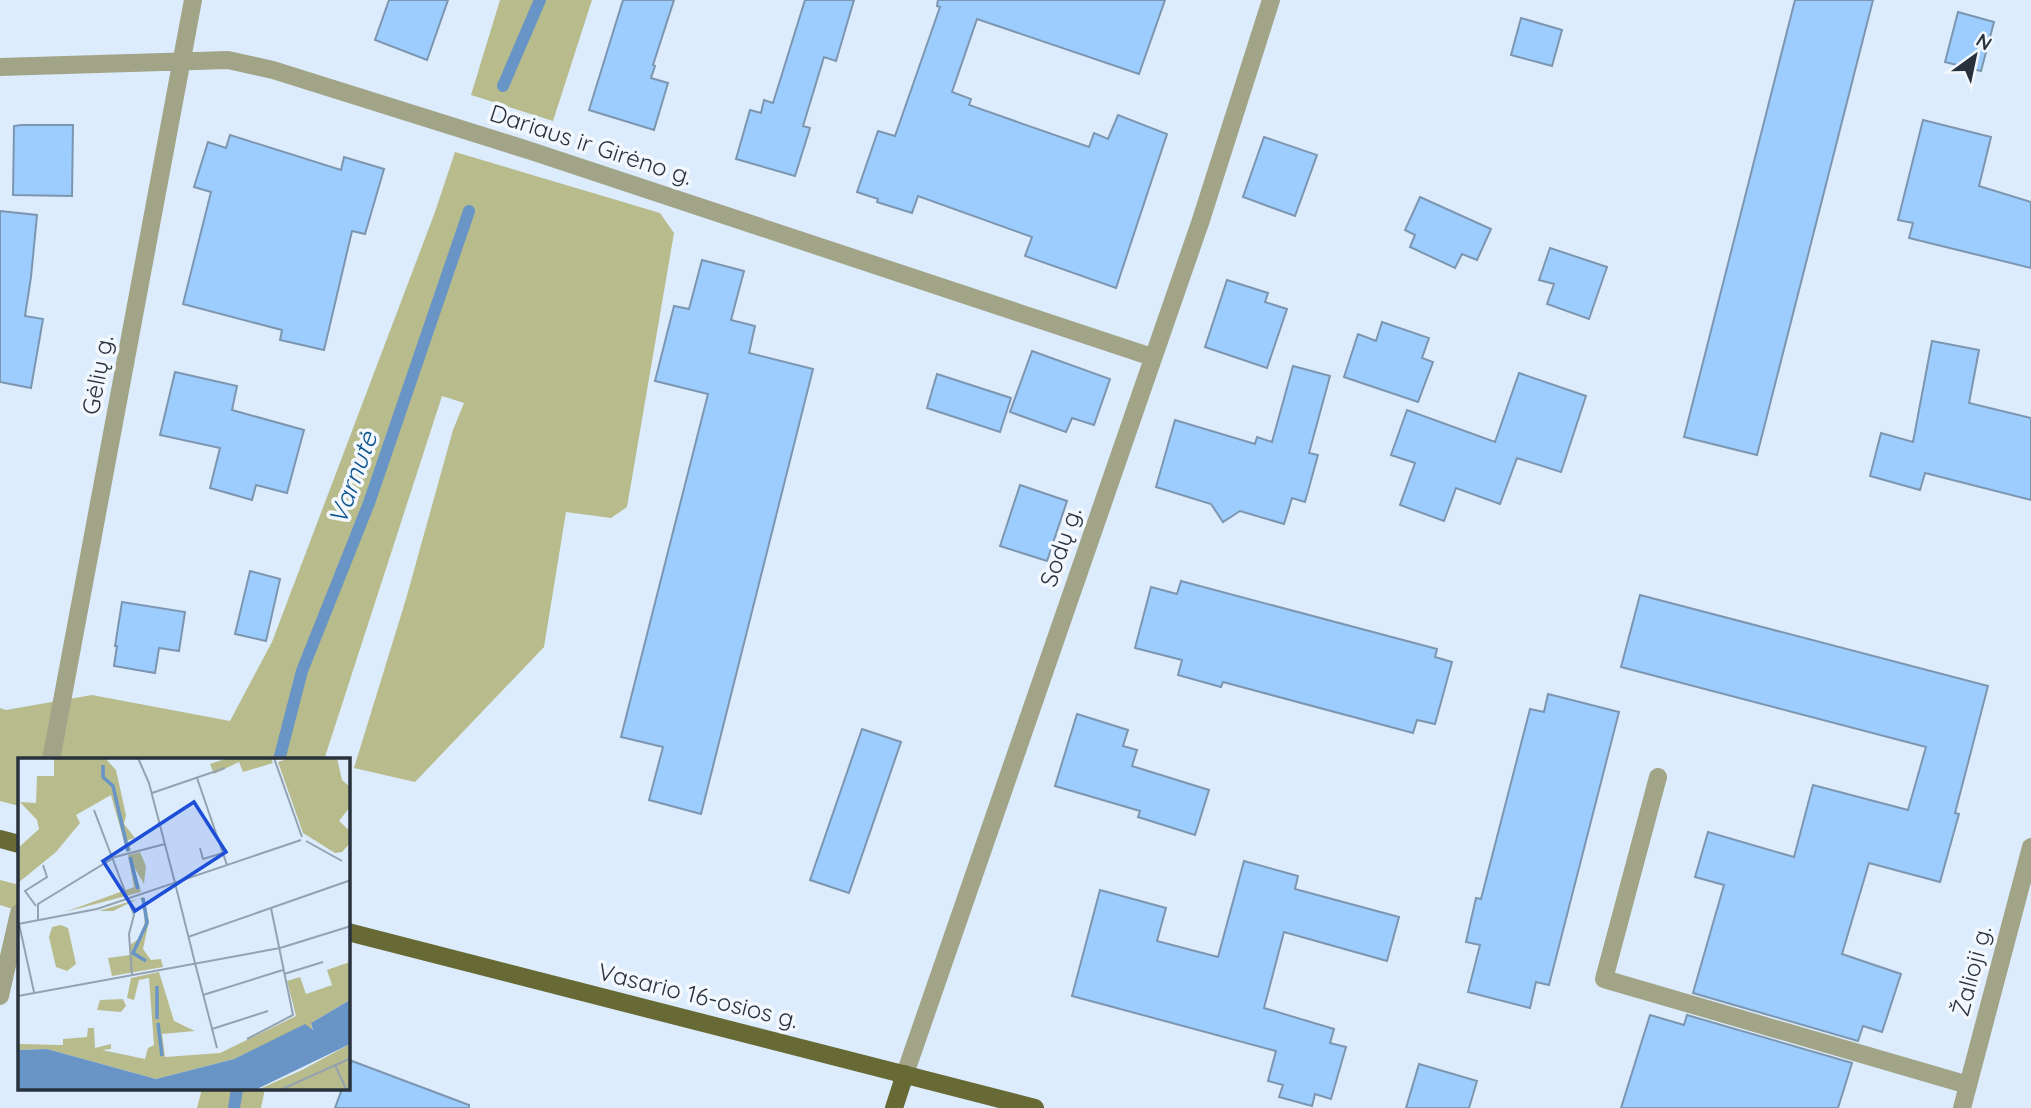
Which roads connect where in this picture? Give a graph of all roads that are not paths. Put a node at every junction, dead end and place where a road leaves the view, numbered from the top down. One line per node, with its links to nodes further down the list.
1 (193, 0): 3 (street, Gėlių g.)
2 (1271, 0): 5 (street, Sodų g.)
3 (181, 61): 4 (street, Dariaus ir Girėno g.); 5 (street, Dariaus ir Girėno g.); 6 (street, Gėlių g.)
4 (0, 67)
5 (1152, 358): 14 (street, Sodų g.)
6 (51, 758)
7 (1658, 777): 15 (street)
8 (0, 839): 9 (main road)
9 (18, 844)
10 (2031, 847): 15 (street, Žalioji g.)
11 (18, 917): 13 (street)
12 (350, 933): 14 (main road, Vasario 16-osios g.)
13 (0, 996)
14 (905, 1074): 16 (main road, Sodų g.); 17 (main road, Vasario 16-osios g.)
15 (1968, 1085): 18 (street, Žalioji g.)
16 (894, 1108)
17 (1035, 1108)
18 (1962, 1108)

